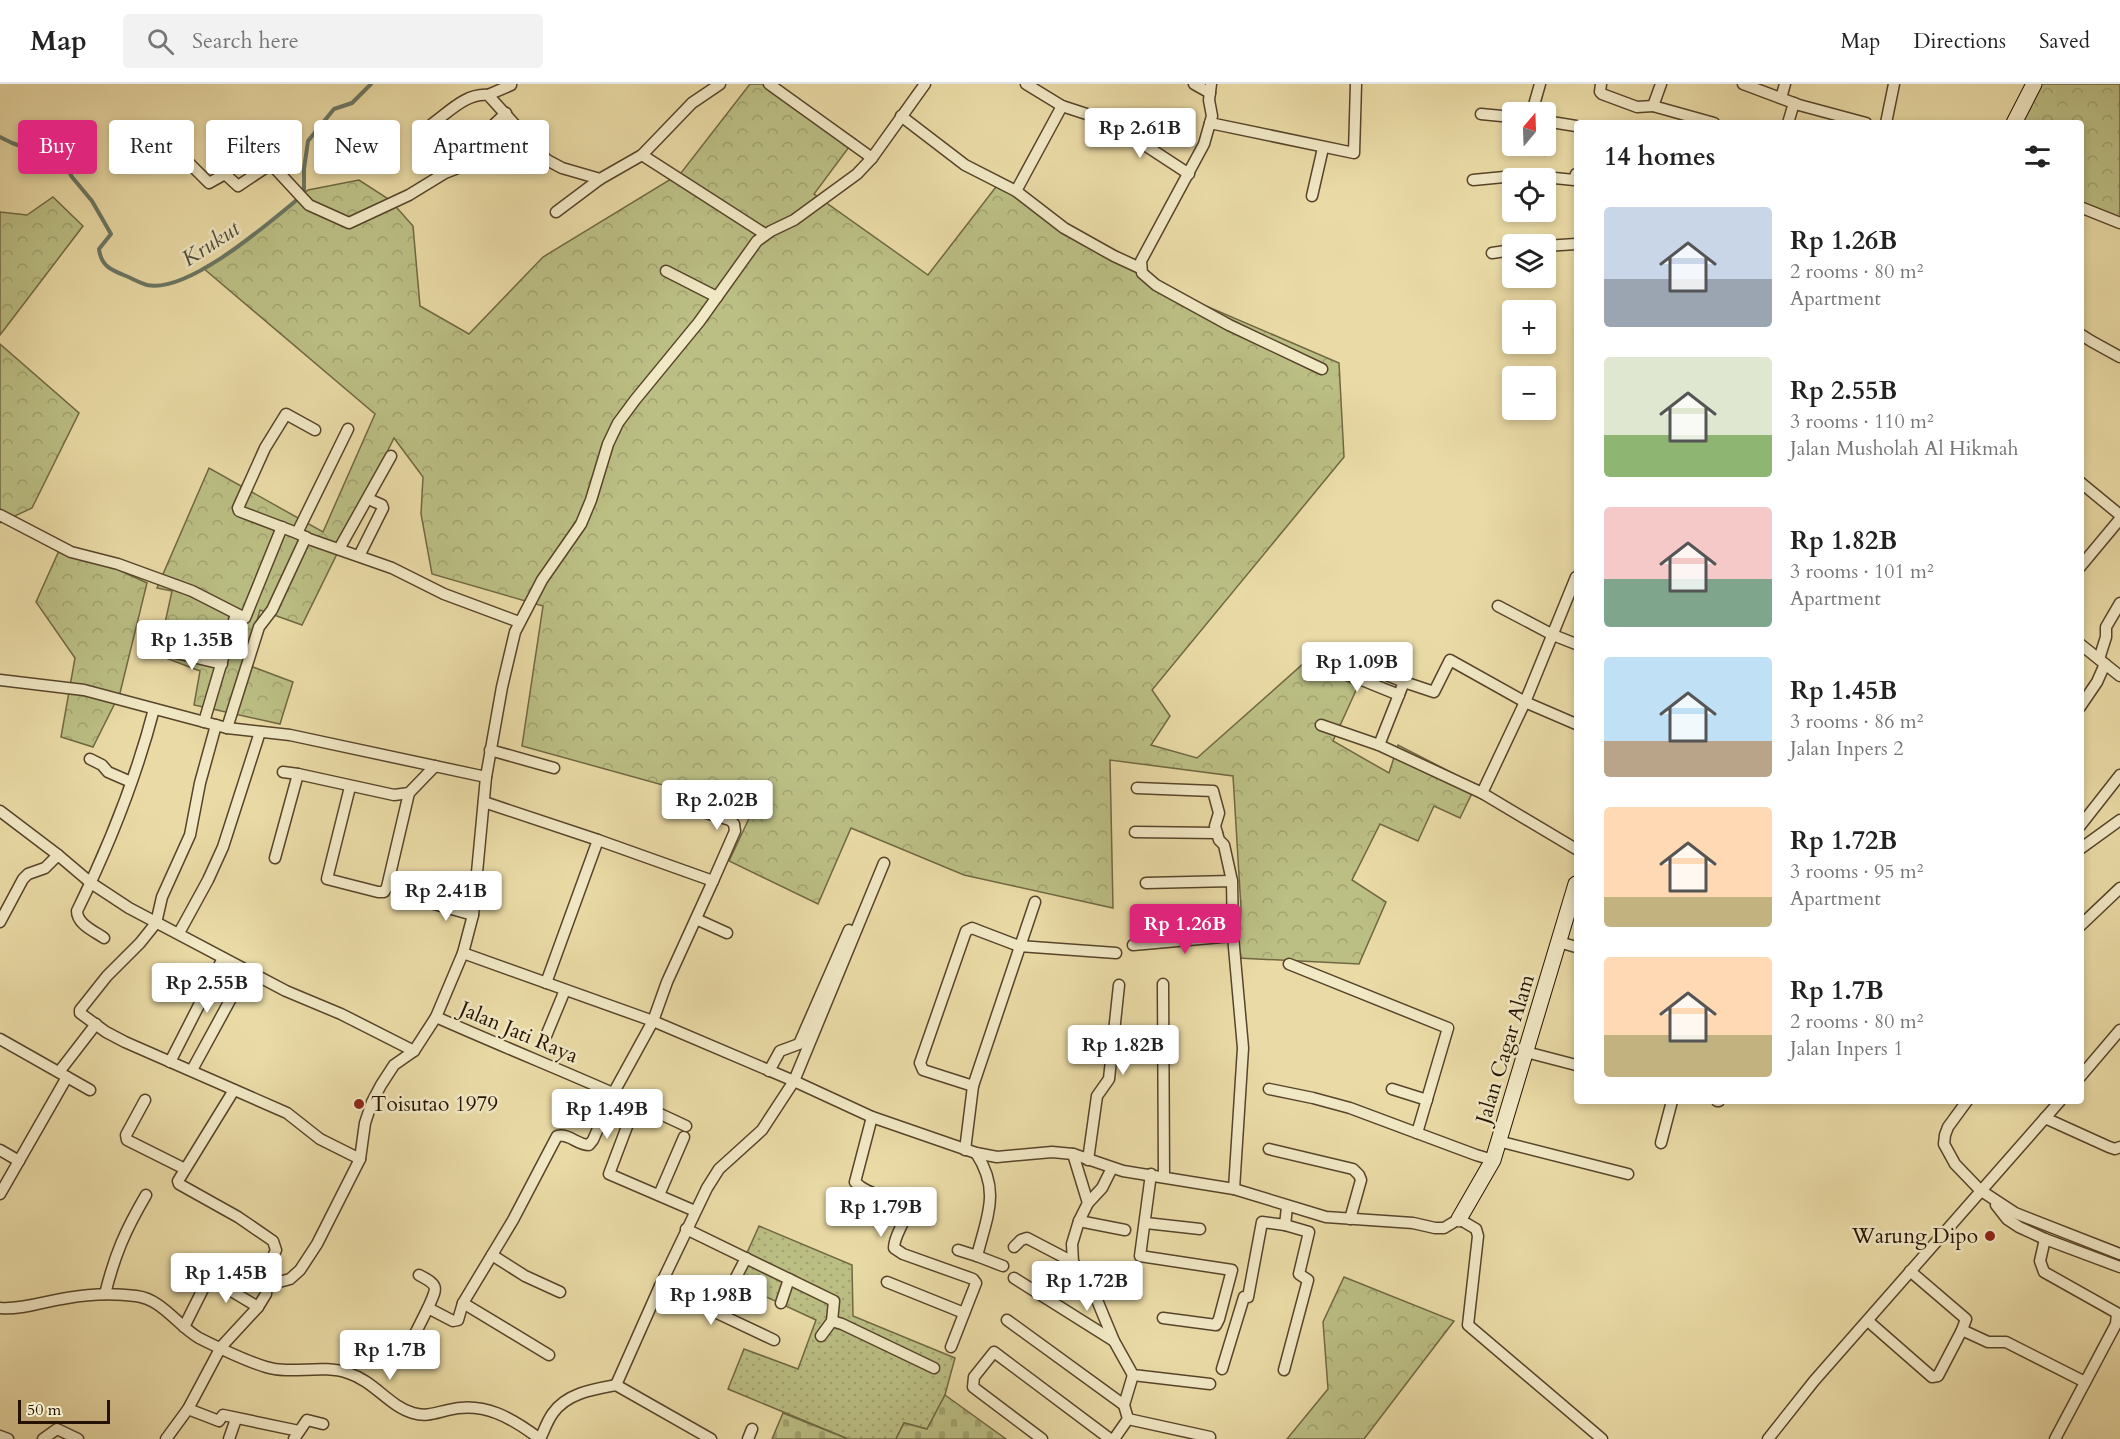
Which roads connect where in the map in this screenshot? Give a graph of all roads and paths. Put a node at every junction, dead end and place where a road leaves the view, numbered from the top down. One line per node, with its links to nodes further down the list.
1 (720, 84): 38 (street)
2 (769, 84): 39 (street)
3 (925, 84): 25 (street)
4 (1026, 84): 20 (street)
5 (1194, 84): 15 (street)
6 (1356, 84): 37 (street)
7 (1540, 84): 18 (street)
8 (1601, 84): 21 (street)
9 (1660, 84): 21 (street)
10 (1743, 84): 17 (street)
11 (1785, 84): 17 (street)
12 (1894, 84): 32 (street)
13 (2034, 84): 33 (street)
14 (511, 85): 16 (street)
15 (1211, 88): 34 (street)
16 (488, 94): 22 (street); 26 (street)
17 (1780, 98): 19 (street)
18 (1535, 102)
19 (1794, 103): 30 (street); 31 (street)
20 (1062, 105): 43 (street); 47 (street)
21 (1653, 106): 29 (street)
22 (506, 113): 27 (street); 28 (street)
23 (1481, 114): 24 (street)
24 (1502, 116)
25 (901, 117): 39 (street); 47 (street)
26 (437, 120)
27 (499, 120)
28 (512, 120)
29 (1703, 120)
30 (1789, 120)
31 (1855, 120)
32 (1887, 120)
33 (2016, 120)
34 (1210, 123): 37 (street); 43 (street)
35 (1556, 123): 36 (street)
36 (1574, 126)
37 (1323, 148): 48 (street)
38 (642, 155): 44 (street); 52 (street)
39 (872, 158): 52 (street)
40 (549, 161): 44 (street)
41 (194, 168): 42 (street)
42 (442, 174)
43 (1189, 174): 57 (street)
44 (600, 180): 50 (street)
45 (1473, 180): 46 (street)
46 (1574, 180)
47 (1016, 191): 57 (street)
48 (1312, 196)
49 (2084, 209): 51 (street)
50 (556, 212)
51 (2120, 223)
52 (765, 234): 59 (street)
53 (1574, 244): 54 (street)
54 (1556, 245)
55 (1502, 252): 56 (street)
56 (1492, 253)
57 (1140, 268): 62 (street)
58 (666, 271): 59 (street)
59 (717, 297): 79 (street)
60 (2084, 336): 61 (street)
61 (2120, 357)
62 (1322, 369)
63 (348, 429): 71 (street)
64 (315, 430): 70 (street)
65 (391, 456): 72 (street)
66 (2084, 486): 69 (street)
67 (374, 501): 73 (street)
68 (0, 515): 78 (street)
69 (2120, 517): 74 (street)
70 (282, 527): 71 (street); 78 (street)
71 (301, 535): 72 (street); 98 (street)
72 (339, 549): 73 (street)
73 (359, 556): 79 (street)
74 (2084, 562)
75 (1574, 582): 80 (street)
76 (2120, 603): 84 (street)
77 (1498, 606): 80 (street)
78 (236, 614): 85 (street)
79 (519, 622): 101 (street)
80 (1553, 635): 81 (street); 93 (street)
81 (1574, 643)
82 (2084, 647): 84 (street)
83 (168, 651): 85 (street)
84 (2102, 661): 88 (street); 92 (street)
85 (222, 663): 95 (street)
86 (1325, 665): 91 (street)
87 (1377, 671): 90 (street)
88 (2120, 676)
89 (0, 680): 94 (street)
90 (1404, 682): 91 (street); 93 (street)
91 (1400, 695): 100 (street)
92 (2084, 701)
93 (1525, 702): 96 (street); 113 (street)
94 (154, 709): 95 (street); 109 (street)
95 (204, 722): 98 (street)
96 (1574, 723)
97 (1322, 725): 100 (street)
98 (221, 727): 99 (street); 140 (street)
99 (260, 732): 103 (street); 141 (street)
100 (1379, 746): 113 (street)
101 (490, 750): 104 (street); 108 (street)
102 (90, 759): 109 (street)
103 (435, 766): 108 (street); 112 (street)
104 (554, 768)
105 (283, 772): 106 (street)
106 (298, 774): 110 (street); 125 (street)
107 (2120, 774): 117 (street)
108 (486, 777): 114 (street)
109 (131, 783): 130 (street)
110 (350, 787): 112 (street); 112 (street)
111 (1137, 788): 120 (street)
112 (409, 793)
113 (1482, 793): 123 (street)
114 (484, 802): 121 (street); 136 (street)
115 (673, 803): 129 (street)
116 (0, 812): 124 (street)
117 (2084, 820)
118 (2120, 820): 122 (street)
119 (1135, 832): 120 (street)
120 (1217, 833): 128 (street)
121 (598, 840): 129 (street); 154 (street)
122 (2084, 846)
123 (1574, 848)
124 (58, 855): 130 (street); 138 (street)
125 (275, 858)
126 (884, 863): 172 (street)
127 (871, 879): 169 (street)
128 (1232, 880): 131 (street); 143 (street)
129 (713, 881): 137 (street)
130 (91, 883): 140 (street); 144 (street)
131 (1146, 883)
132 (2120, 888): 139 (street)
133 (1574, 891): 145 (street, Jalan Cagar Alam)
134 (427, 902): 136 (street)
135 (1035, 902): 147 (street)
136 (473, 915): 149 (street)
137 (696, 919): 142 (street); 159 (street)
138 (0, 922)
139 (2084, 922)
140 (156, 923): 141 (street); 160 (street)
141 (179, 933): 151 (street)
142 (727, 933)
143 (1233, 936): 146 (street); 204 (street)
144 (104, 938)
145 (1559, 942): 148 (street); 165 (street, Jalan Cagar Alam)
146 (1133, 945)
147 (1019, 946): 150 (street); 173 (street); 173 (street)
148 (1574, 946)
149 (463, 953): 154 (street); 158 (street)
150 (1116, 953)
151 (223, 958): 153 (street); 166 (street)
152 (1289, 964): 180 (street)
153 (246, 970): 164 (street); 168 (street)
154 (546, 983): 157 (street)
155 (1163, 984): 203 (street)
156 (1119, 985): 196 (street)
157 (565, 990): 159 (street); 162 (street)
158 (436, 1017): 164 (street); 178 (street, Jalan Jati Raya)
159 (653, 1021): 169 (street); 178 (street)
160 (96, 1024): 166 (street); 171 (street)
161 (2120, 1030): 170 (street)
162 (546, 1036)
163 (0, 1039): 171 (street)
164 (414, 1051): 195 (street)
165 (1526, 1052): 167 (street); 188 (street, Jalan Cagar Alam)
166 (170, 1062): 168 (street)
167 (1574, 1064)
168 (192, 1070): 177 (street)
169 (769, 1071): 172 (street)
170 (2084, 1072)
171 (63, 1074): 176 (street); 198 (street)
172 (794, 1081): 185 (street); 212 (street)
173 (973, 1086): 193 (street)
174 (1269, 1089): 187 (street)
175 (1392, 1089): 180 (street)
176 (90, 1090)
177 (234, 1090): 195 (street); 200 (street)
178 (614, 1092): 208 (street, Jalan Jati Raya); 225 (street)
179 (145, 1100): 200 (street)
180 (1427, 1100): 187 (street)
181 (1671, 1104): 189 (street)
182 (1965, 1104): 206 (street)
183 (2057, 1104): 186 (street)
184 (631, 1116): 208 (street)
185 (872, 1117): 193 (street); 247 (street)
186 (2045, 1118): 190 (street); 206 (street)
187 (1417, 1133): 197 (street)
188 (1498, 1142): 197 (street, Jalan Cagar Alam); 202 (street)
189 (1660, 1143)
190 (2120, 1147)
191 (1269, 1149): 213 (street)
192 (0, 1150): 198 (street)
193 (971, 1152): 194 (street); 226 (street)
194 (1073, 1154): 196 (street); 210 (street)
195 (360, 1159): 236 (street)
196 (1088, 1160): 199 (street)
197 (1493, 1160): 214 (street, Jalan Cagar Alam)
198 (19, 1161): 205 (street)
199 (1112, 1168): 201 (street); 210 (street)
200 (185, 1169): 236 (street)
201 (1151, 1174): 203 (street); 216 (street)
202 (1628, 1174)
203 (1164, 1177): 204 (street)
204 (1239, 1191): 211 (street)
205 (0, 1194)
206 (1976, 1194): 209 (street); 231 (street)
207 (146, 1195): 241 (street)
208 (659, 1195): 212 (street)
209 (1990, 1198): 221 (street); 224 (street)
210 (1088, 1203): 215 (street)
211 (1287, 1207): 213 (street); 217 (street)
212 (695, 1211): 218 (street)
213 (1350, 1219): 214 (street)
214 (1459, 1219): 284 (street)
215 (1079, 1221): 220 (street); 228 (street)
216 (1146, 1223): 219 (street); 248 (street)
217 (1285, 1225): 262 (street); 263 (street)
218 (686, 1229): 227 (street); 238 (street)
219 (1200, 1229)
220 (1125, 1230)
221 (2045, 1239): 230 (street); 265 (street)
222 (1014, 1247): 228 (street)
223 (958, 1250): 226 (street)
224 (2120, 1254)
225 (492, 1255): 240 (street); 242 (street)
226 (977, 1256): 229 (street)
227 (746, 1258): 235 (street); 239 (street)
228 (1073, 1262): 256 (street)
229 (1003, 1266)
230 (2120, 1267)
231 (1910, 1271): 251 (street); 253 (street)
232 (419, 1275): 246 (street)
233 (208, 1277): 236 (street); 244 (street); 252 (street)
234 (1014, 1278): 256 (street)
235 (789, 1279): 243 (street); 250 (street)
236 (267, 1282): 244 (street)
237 (887, 1282): 247 (street)
238 (660, 1286): 255 (street); 267 (street)
239 (731, 1287)
240 (560, 1293)
241 (105, 1294): 245 (street); 252 (street)
242 (463, 1303): 246 (street); 260 (street)
243 (781, 1303)
244 (258, 1307): 258 (street)
245 (0, 1308)
246 (428, 1308): 257 (street)
247 (964, 1313): 259 (street)
248 (1163, 1318)
249 (1007, 1320): 268 (street)
250 (832, 1321): 254 (street); 261 (street)
251 (1868, 1321): 253 (street); 285 (street)
252 (184, 1327): 258 (street)
253 (1962, 1330): 265 (street)
254 (821, 1336)
255 (774, 1340)
256 (1114, 1341): 264 (street)
257 (408, 1346)
258 (221, 1347): 269 (street); 280 (street)
259 (951, 1347)
260 (549, 1355)
261 (934, 1368)
262 (1222, 1369)
263 (1284, 1370)
264 (1133, 1375): 266 (street); 268 (street)
265 (2085, 1382): 286 (street)
266 (1210, 1384)
267 (616, 1385): 274 (street); 280 (street)
268 (1124, 1405): 271 (street)
269 (188, 1408): 270 (street); 278 (street)
270 (236, 1419): 273 (street); 279 (street)
271 (1128, 1419): 275 (street); 283 (street)
272 (323, 1424): 273 (street)
273 (296, 1435)
274 (698, 1436): 281 (street)
275 (1210, 1437)
276 (43, 1439): 277 (street)
277 (78, 1439)
278 (165, 1439)
279 (229, 1439)
280 (540, 1439)
281 (711, 1439)
282 (1042, 1439): 283 (street)
283 (1112, 1439)
284 (1602, 1439)
285 (1768, 1439)
286 (2055, 1439)

